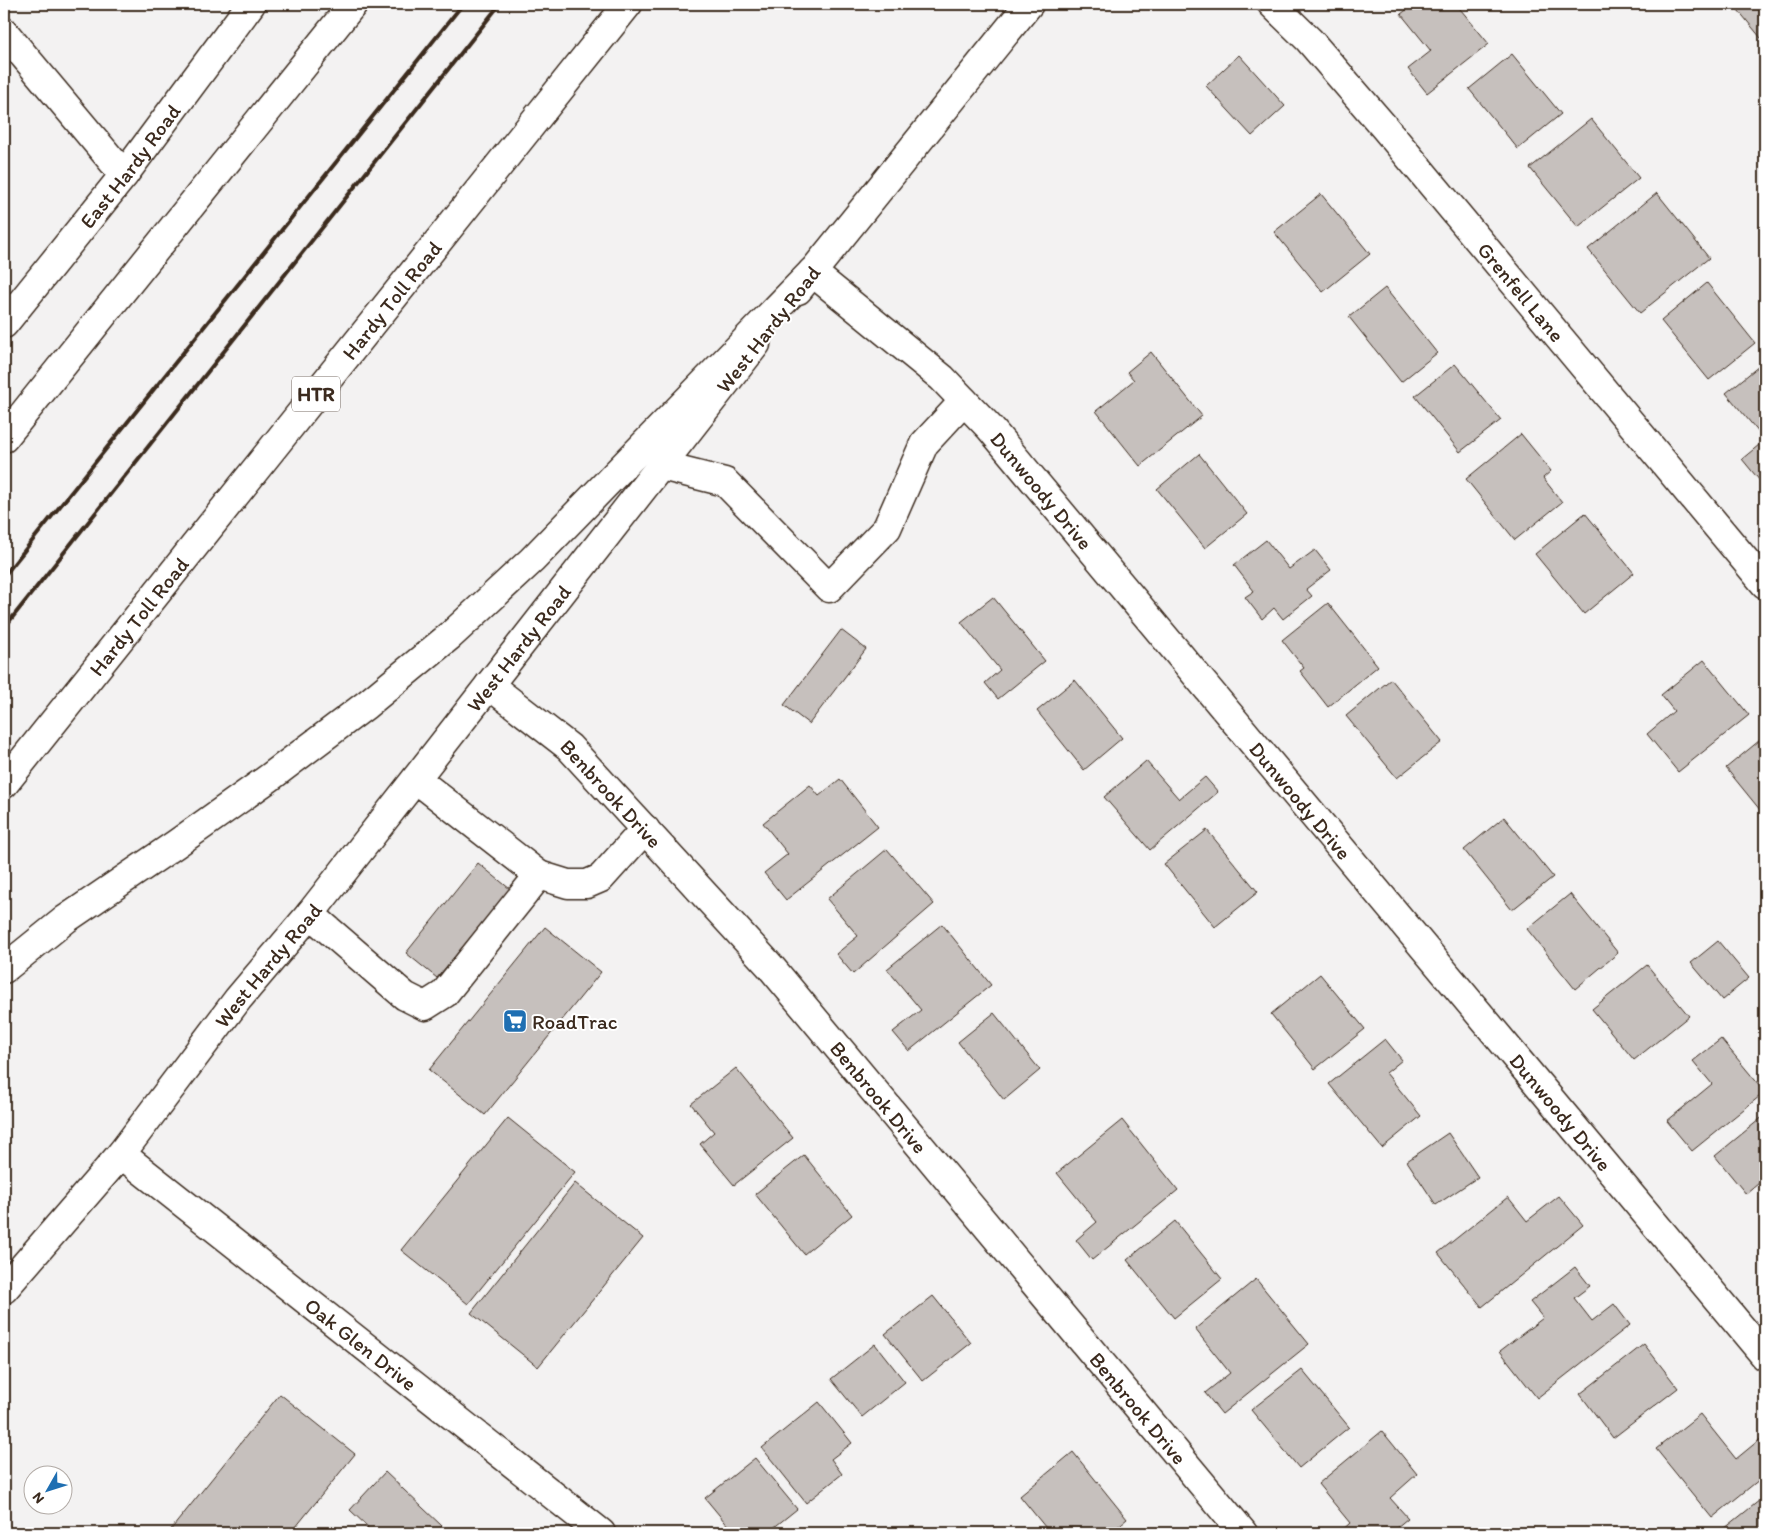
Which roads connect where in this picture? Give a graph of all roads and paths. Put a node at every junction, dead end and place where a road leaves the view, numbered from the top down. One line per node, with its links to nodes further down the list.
1 (251, 4): 7 (main road, East Hardy Road)
2 (354, 4): 11 (main road)
3 (628, 4): 16 (main road, Hardy Toll Road / HTR)
4 (1029, 4): 8 (main road, West Hardy Road)
5 (1272, 4): 13 (main road, Grenfell Lane)
6 (4, 32): 7 (main road)
7 (124, 176): 9 (main road, East Hardy Road)
8 (812, 272): 10 (main road, Dunwoody Drive); 12 (main road, West Hardy Road); 20 (main road)
9 (4, 324)
10 (964, 401): 12 (main road); 23 (main road, Dunwoody Drive)
11 (4, 438)
12 (661, 466): 14 (main road, West Hardy Road)
13 (1765, 584)
14 (489, 685): 15 (main road, West Hardy Road); 17 (main road, Benbrook Drive)
15 (416, 779): 18 (main road); 19 (main road, West Hardy Road)
16 (4, 784)
17 (645, 829): 18 (main road); 25 (main road, Benbrook Drive)
18 (539, 875): 19 (main road)
19 (310, 914): 21 (main road, West Hardy Road)
20 (4, 969)
21 (121, 1154): 22 (main road, West Hardy Road); 24 (main road, Oak Glen Drive)
22 (4, 1289)
23 (1765, 1356)
24 (601, 1533)
25 (1243, 1533)

